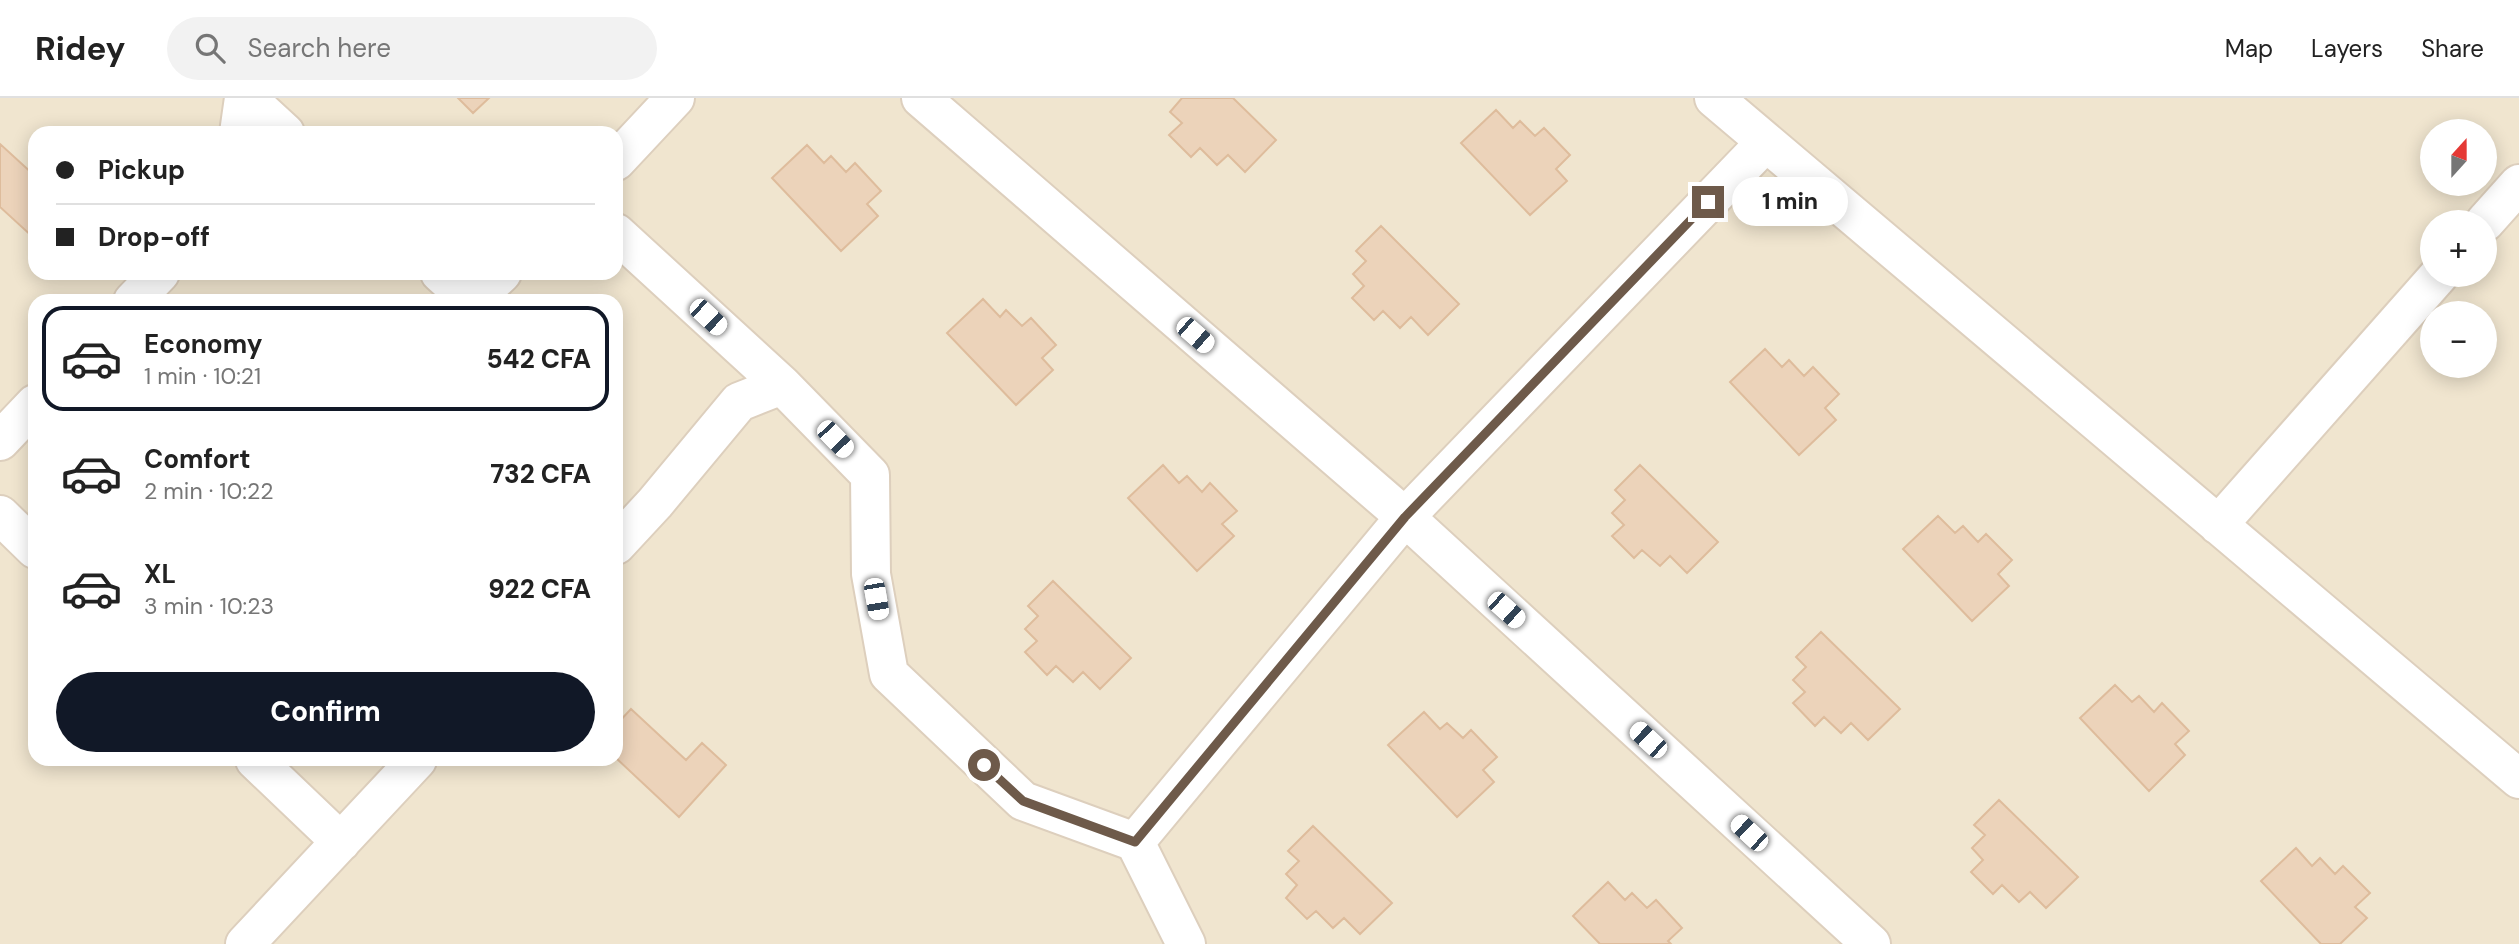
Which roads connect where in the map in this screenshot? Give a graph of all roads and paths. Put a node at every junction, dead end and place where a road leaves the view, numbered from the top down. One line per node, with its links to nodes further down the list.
1 (246, 98): 5 (street); 6 (street)
2 (675, 98): 8 (street)
3 (921, 98): 23 (street)
4 (1714, 98): 7 (street)
5 (240, 126)
6 (277, 126)
7 (1765, 143): 23 (street); 24 (street)
8 (623, 154)
9 (2519, 184): 10 (street)
10 (2496, 210)
11 (623, 239): 19 (street)
12 (153, 280): 16 (street)
13 (448, 280): 17 (street)
14 (494, 280): 18 (street)
15 (2428, 287): 24 (street)
16 (140, 294)
17 (463, 294)
18 (479, 294)
19 (782, 385): 25 (street); 31 (street)
20 (28, 411): 21 (street)
21 (0, 441)
22 (0, 516): 26 (street)
23 (1405, 517): 31 (street); 34 (street)
24 (2218, 526): 29 (street)
25 (623, 537)
26 (28, 542)
27 (261, 766): 30 (street)
28 (411, 766): 30 (street)
29 (2519, 779)
30 (341, 842): 32 (street)
31 (1135, 842): 33 (street)
32 (246, 944)
33 (1186, 944)
34 (1871, 944)

